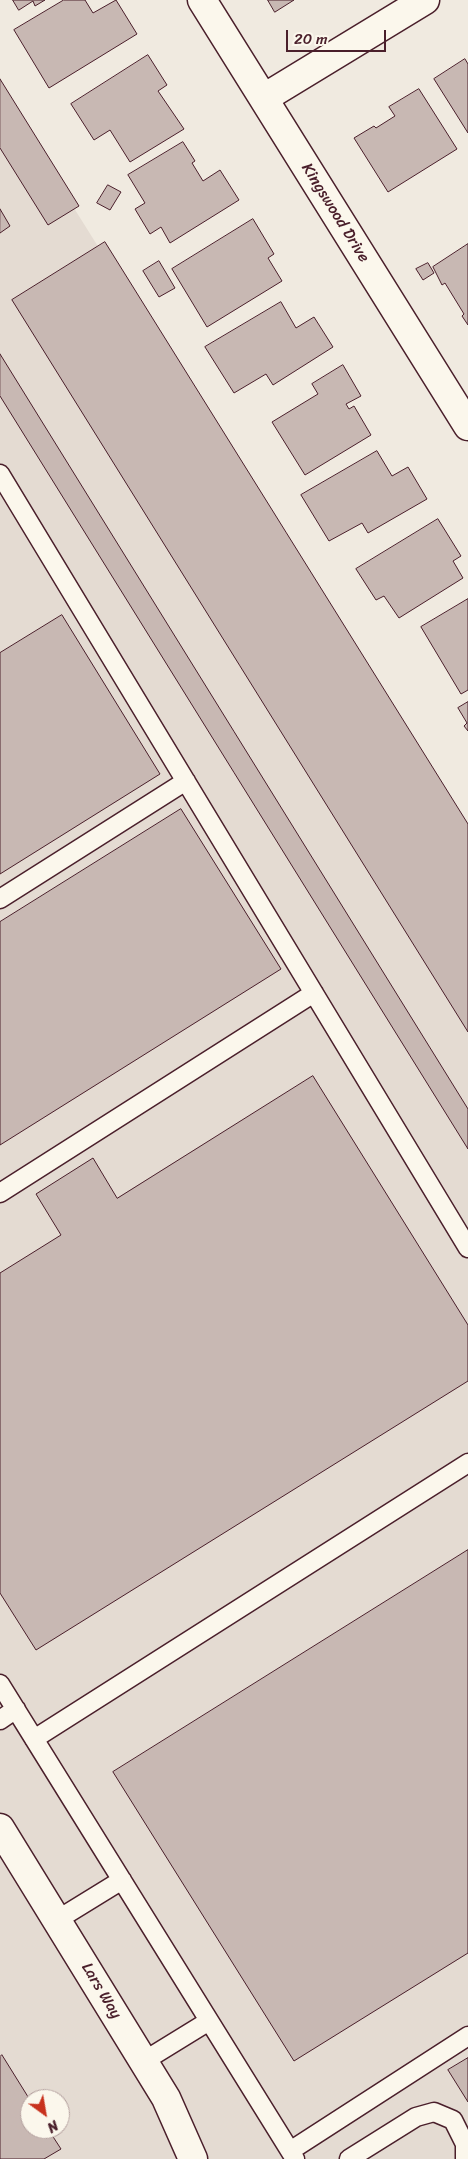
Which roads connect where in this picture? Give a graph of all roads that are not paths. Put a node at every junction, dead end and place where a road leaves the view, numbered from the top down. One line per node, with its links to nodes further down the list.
1 (202, 0): 3 (street, Kingswood Drive)
2 (425, 0): 3 (street)
3 (264, 98): 4 (street, Kingswood Drive)
4 (468, 426)
5 (0, 474): 6 (lane)
6 (186, 781): 7 (lane); 8 (lane)
7 (0, 899)
8 (314, 993): 9 (lane); 10 (lane)
9 (0, 1193)
10 (468, 1248)
11 (468, 1463): 15 (lane)
12 (0, 1684): 13 (lane)
13 (16, 1709): 14 (lane); 15 (lane)
14 (0, 1720)
15 (34, 1739): 17 (lane)
16 (0, 1828): 18 (street, Lars Way)
17 (122, 1880): 18 (lane); 19 (lane)
18 (57, 1920): 21 (street, Lars Way)
19 (209, 2021): 21 (lane); 23 (lane)
20 (468, 2036): 23 (lane)
21 (144, 2061): 24 (street, Lars Way)
22 (466, 2149): 25 (lane)
23 (292, 2155)
24 (193, 2159)
25 (349, 2159)

